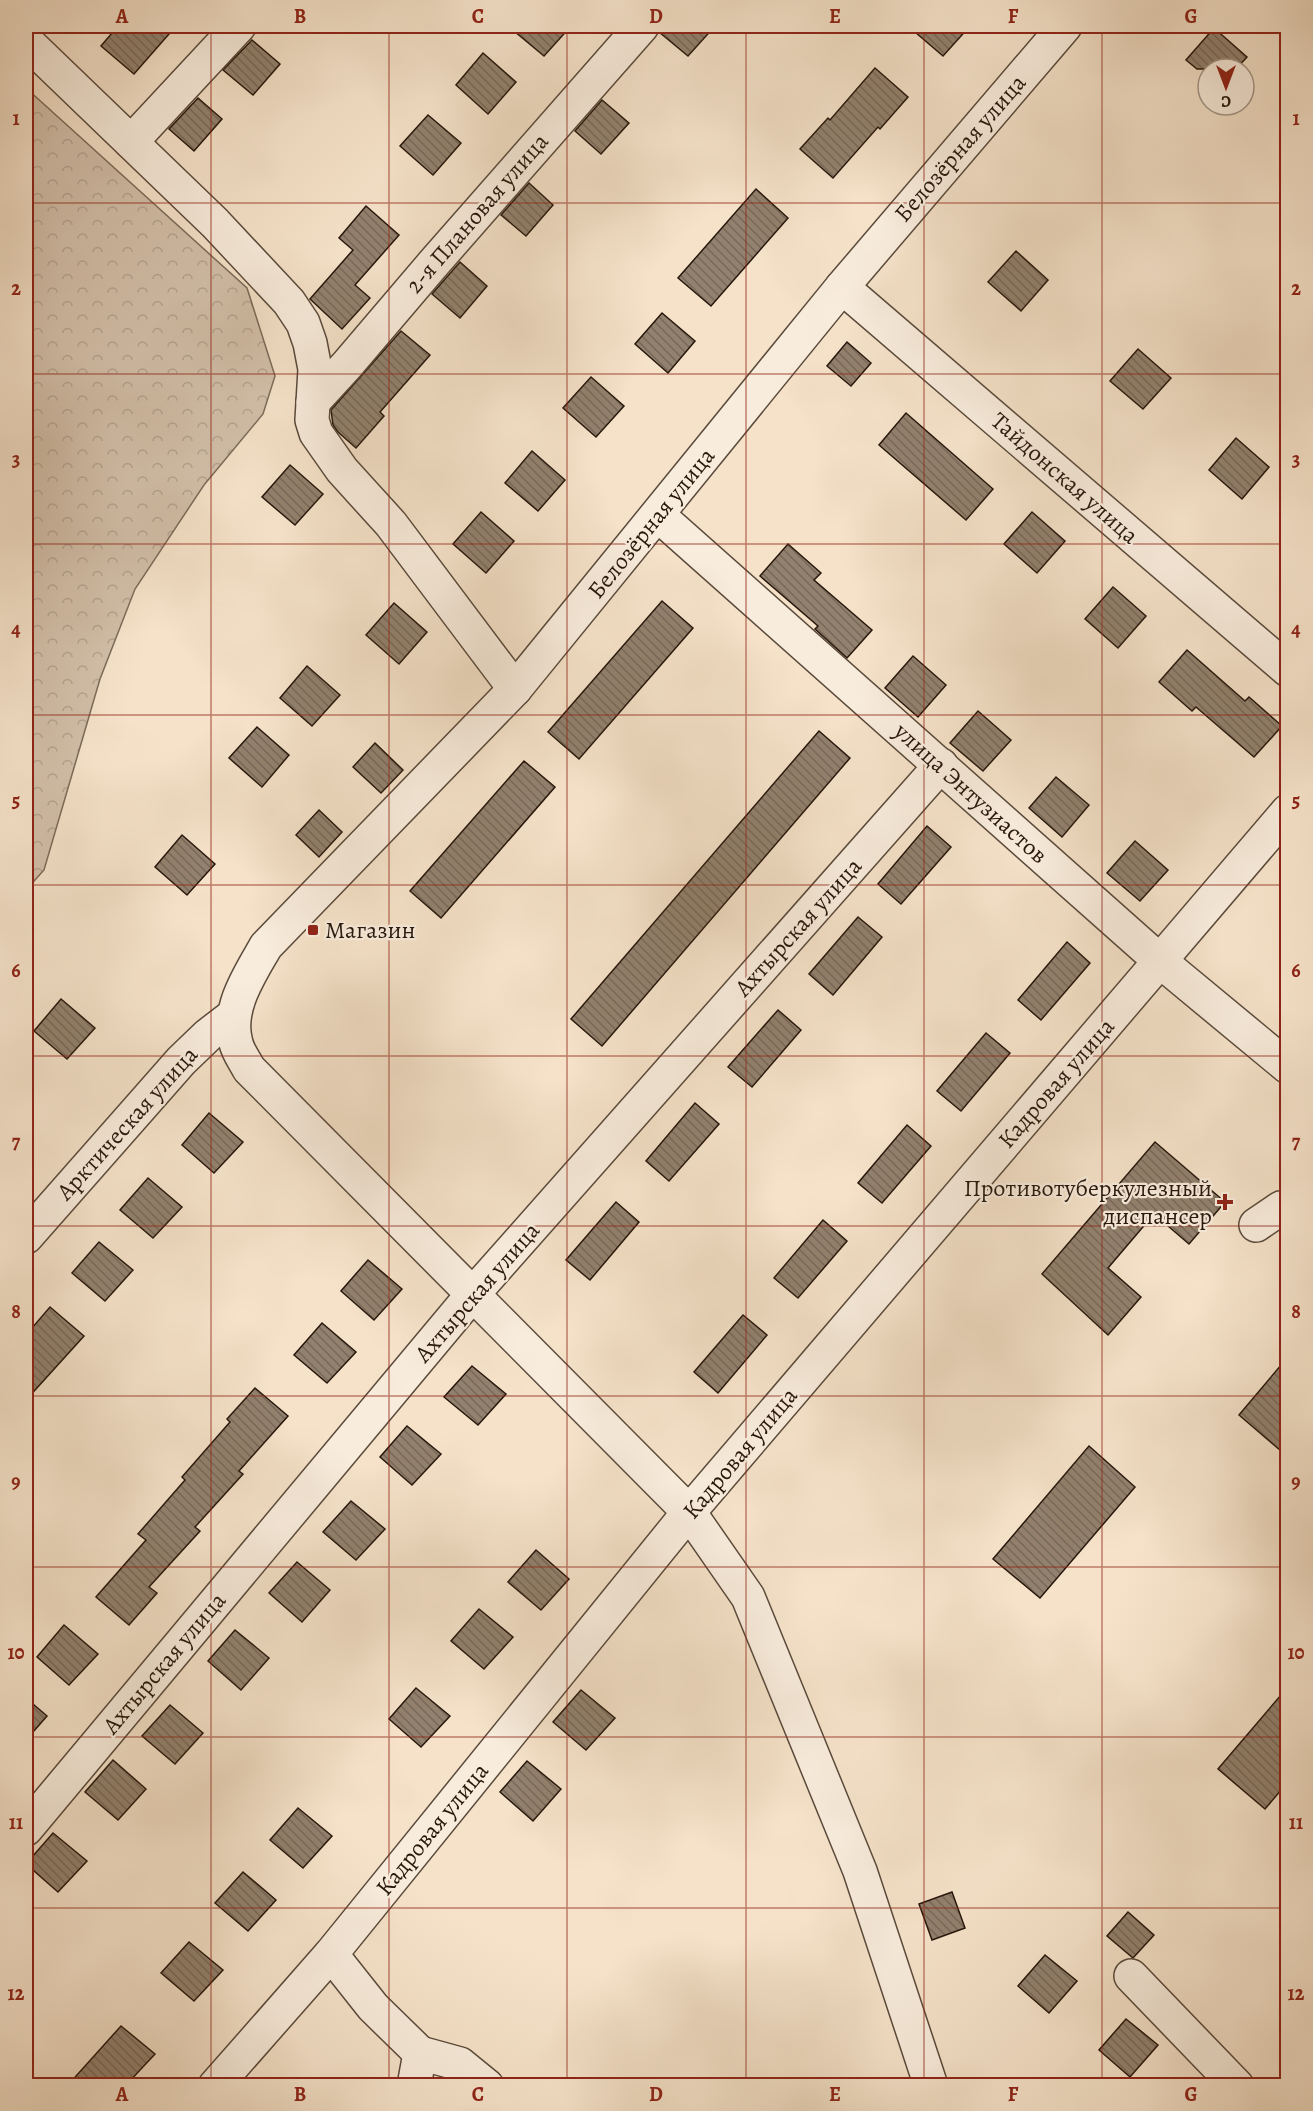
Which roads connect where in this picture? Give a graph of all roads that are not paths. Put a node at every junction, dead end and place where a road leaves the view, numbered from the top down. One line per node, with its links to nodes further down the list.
1 (239, 26): 5 (street)
2 (642, 26): 7 (street, 2-я Плановая улица)
3 (1065, 26): 6 (street, Белозёрная улица)
4 (26, 41): 5 (street)
5 (131, 142): 7 (street)
6 (842, 287): 8 (street, Белозёрная улица); 9 (street, Тайдонская улица)
7 (313, 402): 10 (street)
8 (658, 515): 10 (street, Белозёрная улица); 11 (street, улица Энтузиастов)
9 (1287, 670)
10 (515, 689): 14 (street, Белозёрная улица)
11 (941, 765): 13 (street, улица Энтузиастов); 19 (street, Ахтырская улица)
12 (1287, 811): 13 (street, Кадровая улица)
13 (1160, 961): 15 (street, улица Энтузиастов); 20 (street, Кадровая улица)
14 (234, 1014): 18 (street, Арктическая улица); 19 (street)
15 (1287, 1067)
16 (1287, 1212): 17 (street)
17 (1256, 1225)
18 (26, 1237)
19 (472, 1295): 20 (street); 21 (street, Ахтырская улица)
20 (689, 1512): 22 (street, Кадровая улица); 28 (street)
21 (26, 1828)
22 (331, 1954): 24 (street); 25 (street, Кадровая улица)
23 (1131, 1976): 29 (street)
24 (420, 2053): 26 (street); 27 (street)
25 (215, 2085)
26 (414, 2085)
27 (487, 2085)
28 (931, 2085)
29 (1238, 2085)

